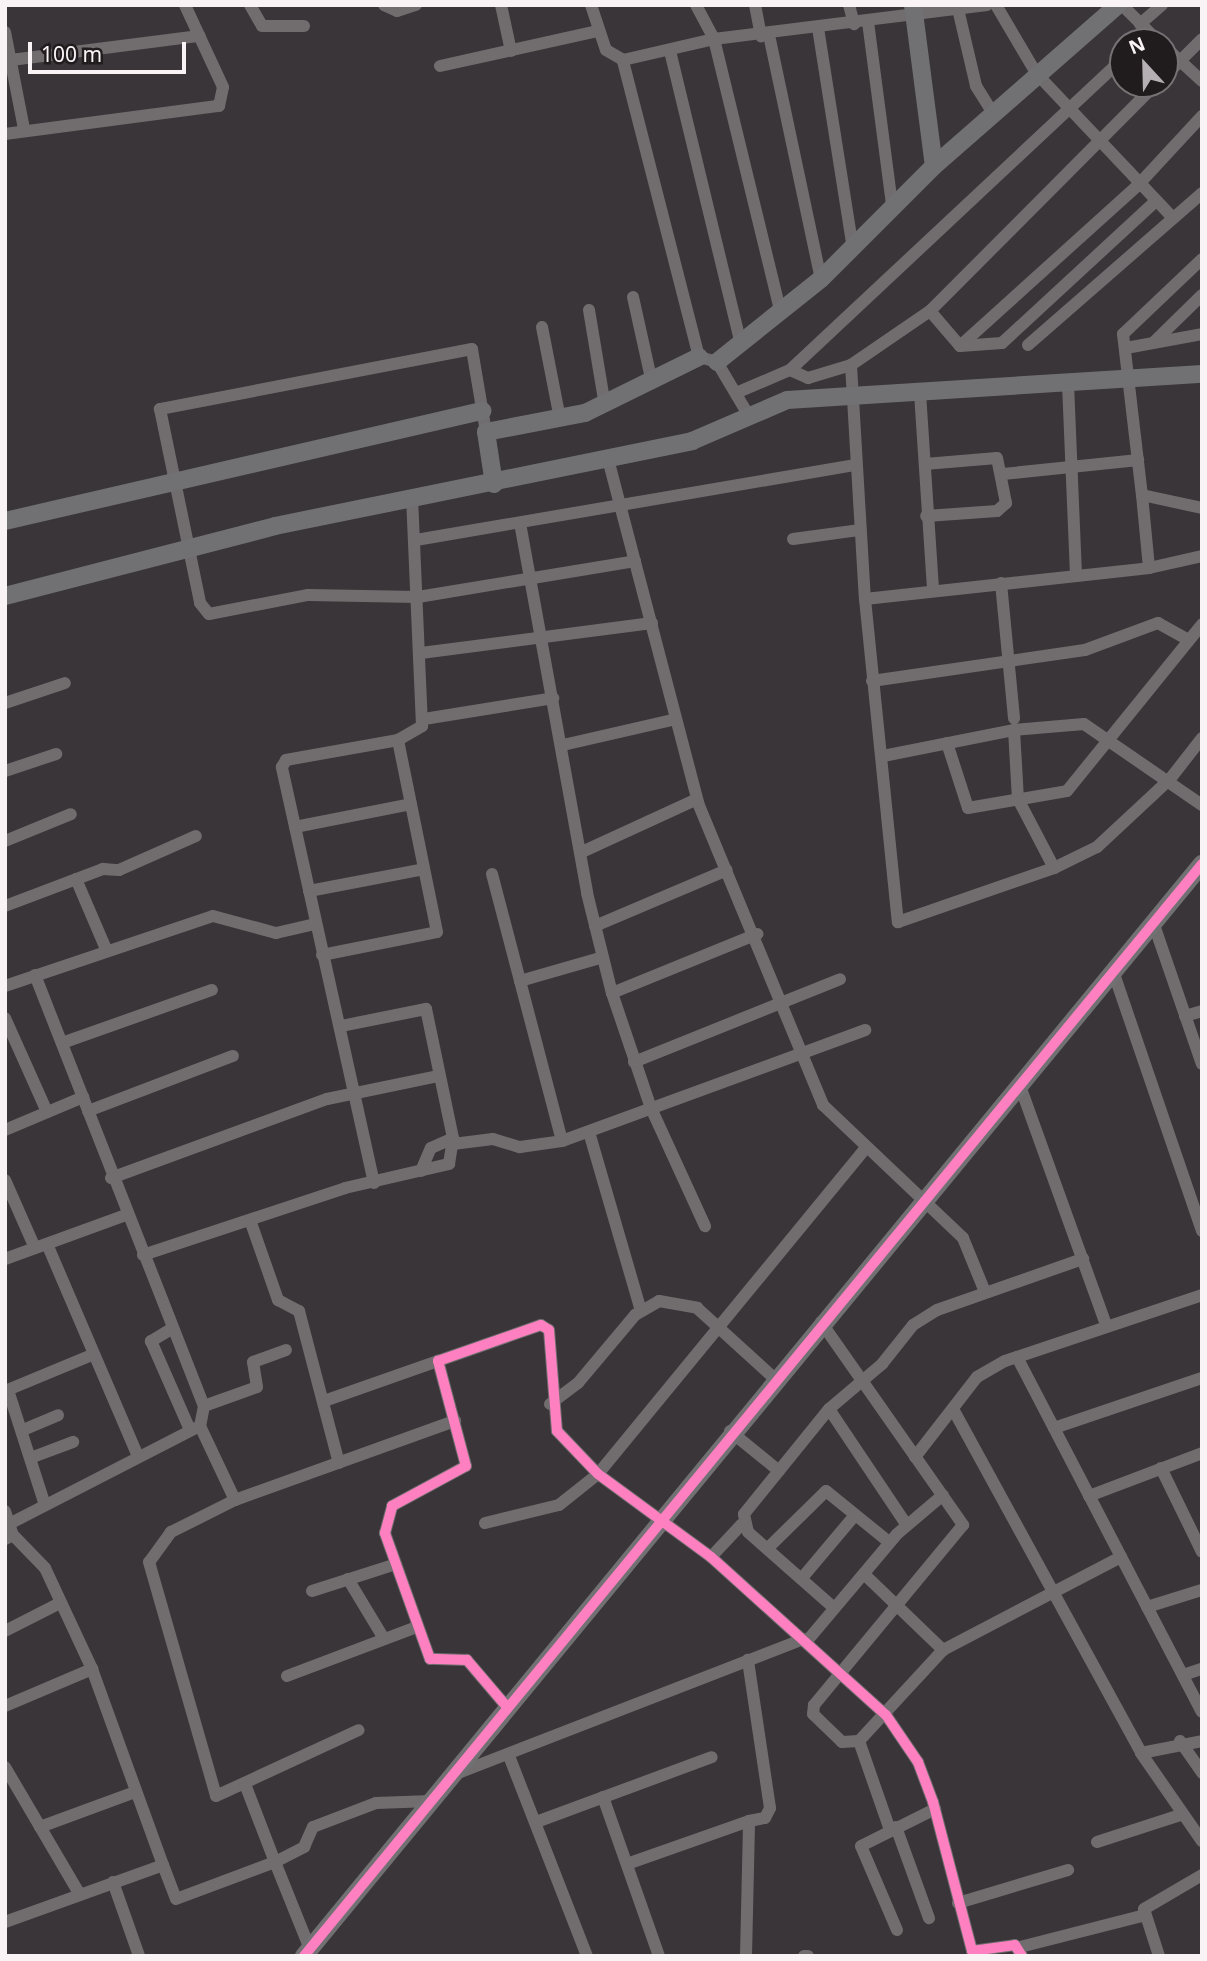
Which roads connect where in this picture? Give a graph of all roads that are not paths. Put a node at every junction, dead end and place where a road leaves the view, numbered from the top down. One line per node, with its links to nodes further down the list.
1 (184, 5): 25 (street)
2 (250, 5): 18 (street)
3 (384, 5): 4 (street)
4 (416, 5)
5 (500, 5): 28 (street)
6 (592, 5): 22 (street)
7 (696, 5): 26 (street)
8 (755, 5): 24 (street)
9 (849, 5): 17 (street)
10 (987, 5): 14 (street)
11 (996, 5): 35 (street)
12 (1120, 5): 20 (street); 35 (street)
13 (1162, 5): 21 (street)
14 (958, 9): 15 (street); 39 (street)
15 (915, 10): 16 (street); 44 (street)
16 (868, 22): 17 (street); 48 (street)
17 (854, 24): 19 (street)
18 (304, 26)
19 (818, 28): 24 (street); 50 (street)
20 (1139, 28)
21 (1146, 28)
22 (598, 31): 28 (street); 31 (street)
23 (5, 32): 30 (street)
24 (765, 35): 26 (street); 52 (street)
25 (199, 36): 30 (street); 41 (street)
26 (714, 39): 29 (street); 57 (street)
27 (1202, 39): 32 (street)
28 (512, 51): 33 (street)
29 (670, 51): 31 (street); 61 (street)
30 (11, 60): 41 (street)
31 (622, 60): 65 (street)
32 (1180, 61): 36 (street)
33 (440, 66)
34 (1109, 71): 38 (street)
35 (1036, 73): 38 (street); 39 (street)
36 (1202, 81)
37 (1142, 98): 43 (street)
38 (1068, 111): 43 (street); 68 (street)
39 (993, 113): 44 (street)
40 (1202, 116): 45 (street)
41 (24, 129): 42 (street)
42 (5, 134)
43 (1097, 143): 45 (street); 56 (street)
44 (934, 166): 48 (street)
45 (1139, 184): 47 (street); 63 (street)
46 (1202, 193): 49 (street)
47 (1156, 201): 49 (street); 63 (street)
48 (892, 205): 50 (street)
49 (1173, 218): 62 (street)
50 (852, 243): 52 (street)
51 (1202, 259): 64 (street)
52 (821, 279): 57 (street)
53 (1202, 295): 60 (street)
54 (633, 296): 71 (street)
55 (589, 310): 76 (street)
56 (930, 311): 63 (street); 67 (street)
57 (781, 313): 61 (street)
58 (542, 327): 79 (street)
59 (1202, 334): 60 (street)
60 (1154, 342): 64 (street)
61 (741, 345): 66 (street)
62 (1028, 345)
63 (960, 346)
64 (1126, 348): 70 (street)
65 (699, 357): 66 (street); 71 (street)
66 (717, 362): 73 (street)
67 (851, 365): 68 (street); 75 (street)
68 (790, 370): 73 (street)
69 (1202, 374): 70 (street)
70 (1128, 379): 72 (street); 82 (street)
71 (652, 383): 76 (street)
72 (1068, 384): 74 (street); 85 (street)
73 (736, 393): 78 (street)
74 (920, 393): 75 (street); 83 (street)
75 (853, 397): 78 (street); 84 (street)
76 (605, 406): 79 (street)
77 (482, 411): 80 (street); 87 (street); 87 (street)
78 (749, 416): 81 (street)
79 (560, 419): 80 (street)
80 (486, 432): 88 (street)
81 (608, 459): 88 (street); 91 (street)
82 (1138, 460): 85 (street); 89 (street)
83 (925, 464): 86 (street); 93 (street)
84 (856, 465): 91 (street); 96 (street)
85 (1073, 468): 86 (street); 103 (street)
86 (1003, 474): 93 (street)
87 (173, 478): 94 (street); 99 (street)
88 (494, 484): 90 (street)
89 (1142, 495): 92 (street); 102 (street)
90 (412, 497): 98 (street); 99 (street)
91 (620, 504): 95 (street); 101 (street)
92 (1202, 508)
93 (926, 516): 106 (street)
94 (5, 521)
95 (520, 523): 98 (street); 104 (street)
96 (860, 530): 97 (street); 109 (street)
97 (793, 539)
98 (416, 540): 108 (street)
99 (186, 549): 107 (street); 108 (street)
100 (1202, 556): 102 (street)
101 (635, 561): 104 (street); 110 (street)
102 (1149, 568): 103 (street)
103 (1076, 576): 105 (street)
104 (530, 580): 108 (street); 112 (street)
105 (1000, 583): 106 (street); 115 (street)
106 (933, 590): 109 (street)
107 (5, 596)
108 (418, 597): 114 (street)
109 (865, 599): 116 (street)
110 (652, 623): 112 (street); 121 (street)
111 (1202, 624): 113 (street)
112 (542, 636): 114 (street); 118 (street)
113 (1189, 640): 115 (street); 125 (street)
114 (421, 653): 120 (street)
115 (1011, 658): 116 (street); 122 (street)
116 (872, 681): 129 (street)
117 (65, 683): 119 (street)
118 (554, 698): 120 (street); 127 (street)
119 (5, 703)
120 (424, 719): 124 (street)
121 (672, 720): 127 (street); 132 (street)
122 (1014, 724): 125 (street); 126 (street); 133 (street)
123 (1202, 738): 131 (street)
124 (398, 740): 134 (street); 137 (street)
125 (1113, 741): 131 (street); 133 (street)
126 (947, 743): 129 (street); 133 (street)
127 (563, 745): 140 (street)
128 (56, 754): 130 (street)
129 (883, 756): 142 (street)
130 (5, 771)
131 (1170, 779): 135 (street); 142 (street)
132 (696, 799): 140 (street); 144 (street)
133 (1018, 799): 142 (street)
134 (411, 804): 137 (street); 143 (street)
135 (1202, 805)
136 (71, 814): 139 (street)
137 (295, 827): 148 (street)
138 (196, 836): 146 (street)
139 (5, 841)
140 (584, 852): 152 (street)
141 (1202, 864): 150 (street)
142 (1054, 868)
143 (424, 869): 148 (street); 155 (street)
144 (727, 870): 152 (street); 153 (street)
145 (492, 874): 160 (street)
146 (76, 879): 149 (street); 154 (street)
147 (5, 889): 149 (street)
148 (309, 891): 151 (street)
149 (8, 905)
150 (1153, 922): 157 (street); 166 (street)
151 (315, 924): 154 (street); 155 (street)
152 (595, 926): 156 (street)
153 (757, 934): 163 (street); 164 (street)
154 (106, 949): 158 (street)
155 (322, 955): 168 (street)
156 (603, 957): 160 (street); 163 (street)
157 (1113, 971): 176 (street); 195 (street)
158 (35, 975): 161 (street); 170 (street)
159 (840, 979): 164 (street)
160 (520, 981): 185 (street)
161 (5, 986)
162 (212, 990): 170 (street)
163 (612, 993): 173 (street)
164 (784, 1000): 171 (street); 173 (street)
165 (1202, 1011): 166 (street)
166 (1185, 1016): 174 (street)
167 (5, 1018): 181 (street)
168 (341, 1026): 175 (street); 177 (street)
169 (865, 1030): 171 (street)
170 (62, 1043): 178 (street)
171 (805, 1051): 179 (street); 186 (street)
172 (233, 1056): 180 (street)
173 (635, 1062): 179 (street)
174 (1202, 1064)
175 (438, 1076): 177 (street); 184 (street)
176 (1019, 1083): 191 (street); 199 (street)
177 (354, 1094): 188 (street); 190 (street)
178 (83, 1097): 180 (street); 181 (street)
179 (651, 1108): 183 (street); 194 (street)
180 (88, 1111): 188 (street)
181 (47, 1112): 182 (street)
182 (5, 1130)
183 (589, 1132): 185 (street); 202 (street)
184 (453, 1141): 185 (street); 187 (street); 187 (street)
185 (562, 1141)
186 (865, 1149): 191 (street); 204 (street)
187 (421, 1171): 190 (street)
188 (111, 1178): 192 (street)
189 (5, 1180): 196 (street)
190 (374, 1183): 193 (street)
191 (921, 1201): 200 (street); 203 (street)
192 (126, 1215): 196 (street); 197 (street)
193 (250, 1220): 197 (street); 215 (street)
194 (705, 1226)
195 (1202, 1231)
196 (41, 1246): 198 (street); 208 (street)
197 (144, 1255): 206 (street)
198 (5, 1259)
199 (1083, 1259): 200 (street); 205 (street)
200 (985, 1293): 211 (street)
201 (1202, 1295): 205 (street)
202 (641, 1311): 204 (street); 216 (street)
203 (821, 1322): 211 (street); 212 (street)
204 (718, 1325): 212 (street); 234 (street)
205 (1107, 1327): 209 (street)
206 (173, 1328): 217 (street); 222 (street)
207 (286, 1350): 217 (street)
208 (92, 1355): 214 (street); 229 (street)
209 (1017, 1357): 219 (street); 223 (street)
210 (438, 1361): 215 (street); 216 (street); 221 (street)
211 (864, 1377): 218 (street); 230 (street)
212 (774, 1378): 225 (street)
213 (1202, 1378): 223 (street)
214 (6, 1390): 224 (street)
215 (327, 1400): 231 (street)
216 (550, 1404): 234 (street)
217 (204, 1406): 222 (street)
218 (829, 1409): 233 (street); 243 (street)
219 (953, 1409): 230 (street); 256 (street)
220 (58, 1415): 224 (street)
221 (455, 1421): 231 (street); 250 (street)
222 (195, 1428): 229 (street); 237 (street)
223 (1054, 1428): 236 (street)
224 (23, 1430): 228 (street)
225 (730, 1431): 233 (street); 240 (street)
226 (73, 1441): 228 (street)
227 (1202, 1453): 232 (street)
228 (33, 1457): 238 (street)
229 (138, 1457): 238 (street)
230 (915, 1457): 235 (street)
231 (339, 1463): 237 (street)
232 (1161, 1468): 236 (street); 247 (street)
233 (779, 1471): 242 (street)
234 (598, 1474): 240 (street); 241 (street)
235 (943, 1495): 243 (street); 258 (street)
236 (1089, 1496): 249 (street)
237 (235, 1500): 286 (street)
238 (45, 1505): 244 (street)
239 (855, 1515): 245 (street); 246 (street); 252 (street)
240 (657, 1519): 248 (street); 273 (street)
241 (485, 1523)
242 (743, 1524): 246 (street); 248 (street)
243 (906, 1524): 245 (street)
244 (8, 1527): 257 (street)
245 (889, 1542): 251 (street)
246 (768, 1548): 252 (street)
247 (1202, 1552)
248 (710, 1557): 264 (street)
249 (1121, 1557): 256 (street); 260 (street)
250 (396, 1564): 253 (street); 261 (street)
251 (864, 1574): 258 (street); 259 (street)
252 (802, 1578): 259 (street)
253 (348, 1579): 255 (street); 263 (street)
254 (1202, 1590): 260 (street)
255 (312, 1591)
256 (1055, 1591): 265 (street); 280 (street)
257 (60, 1603): 262 (street); 267 (street)
258 (898, 1603): 265 (street); 269 (street)
259 (834, 1607): 264 (street)
260 (1147, 1607): 270 (street)
261 (417, 1627): 263 (street); 273 (street)
262 (5, 1631)
263 (383, 1637): 271 (street)
264 (805, 1640): 266 (street); 269 (street)
265 (943, 1650): 275 (street)
266 (748, 1660): 281 (street); 293 (street)
267 (92, 1669): 272 (street); 287 (street)
268 (1202, 1669): 270 (street)
269 (842, 1674): 275 (street); 277 (street)
270 (1183, 1675): 274 (street)
271 (287, 1676)
272 (5, 1706)
273 (508, 1707): 285 (street)
274 (1202, 1712)
275 (886, 1715): 277 (street); 290 (street)
276 (359, 1730): 286 (street)
277 (859, 1741): 295 (street)
278 (1180, 1741): 279 (street); 280 (street); 284 (street)
279 (1202, 1741)
280 (1140, 1753): 291 (street)
281 (509, 1756): 285 (street); 292 (street)
282 (712, 1757): 288 (street)
283 (5, 1767): 294 (street)
284 (1202, 1773)
285 (452, 1775): 289 (street)
286 (246, 1784): 298 (street)
287 (135, 1792): 294 (street); 300 (street)
288 (604, 1797): 292 (street); 299 (street)
289 (431, 1801): 298 (street); 311 (street)
290 (935, 1809): 295 (street); 305 (street)
291 (1183, 1814): 296 (street); 297 (street)
292 (539, 1821): 313 (street)
293 (749, 1821): 299 (street); 315 (street)
294 (40, 1827): 304 (street)
295 (893, 1828): 307 (street); 309 (street)
296 (1202, 1841)
297 (1097, 1842)
298 (275, 1862): 300 (street); 311 (street)
299 (627, 1864): 314 (street)
300 (163, 1865): 303 (street)
301 (1068, 1871): 305 (street)
302 (1202, 1875): 306 (street)
303 (113, 1882): 304 (street); 312 (street)
304 (80, 1895): 308 (street)
305 (958, 1903): 310 (street)
306 (1142, 1916): 310 (street); 316 (street)
307 (929, 1918)
308 (5, 1922)
309 (897, 1930)
310 (1021, 1951)
311 (307, 1952)
312 (139, 1956)
313 (587, 1956)
314 (659, 1956)
315 (746, 1956)
316 (1159, 1956)

